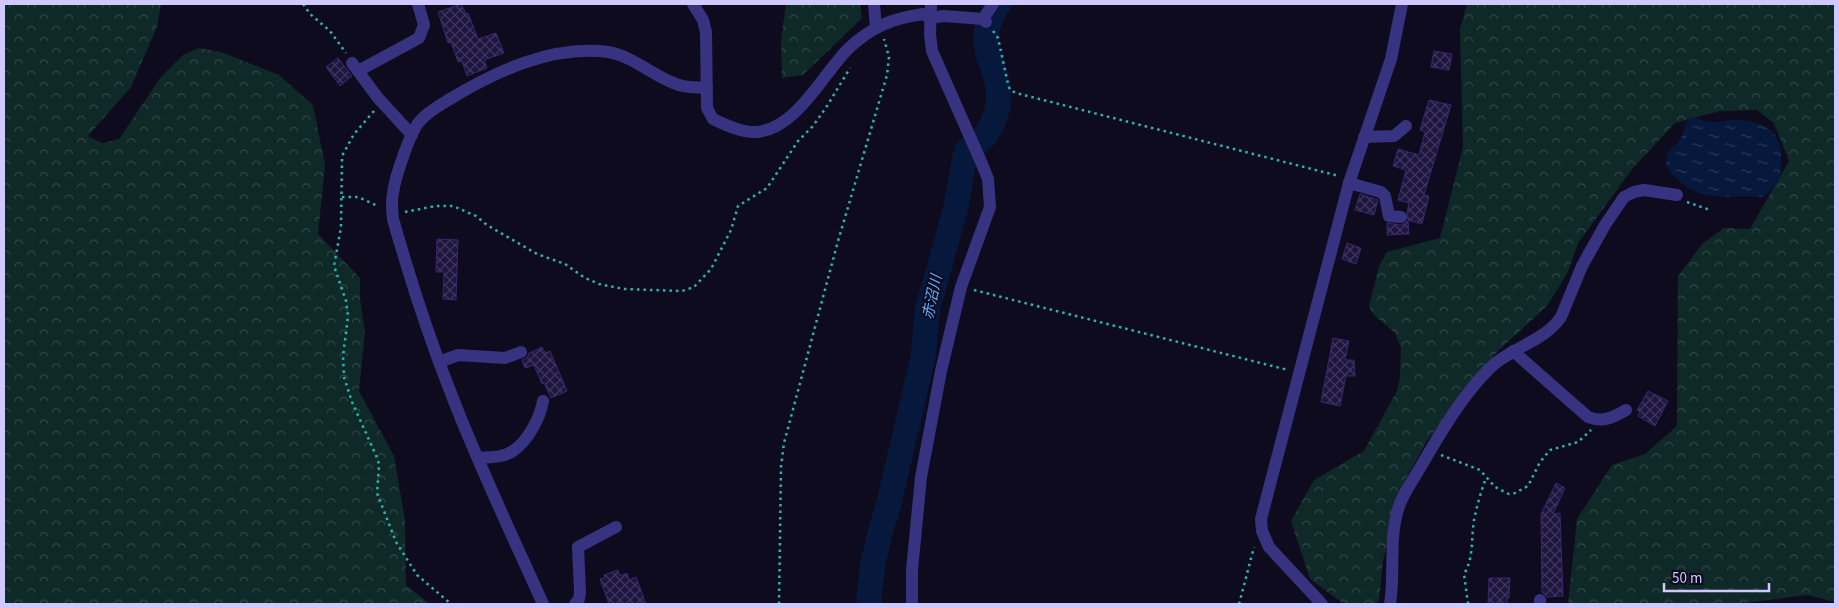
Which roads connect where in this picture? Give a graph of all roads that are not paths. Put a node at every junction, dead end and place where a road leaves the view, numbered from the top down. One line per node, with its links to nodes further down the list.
1 (418, 4): 11 (street)
2 (693, 4): 9 (street)
3 (874, 4): 8 (street)
4 (931, 4): 7 (street)
5 (993, 4): 7 (street)
6 (1402, 4): 12 (street)
7 (930, 18): 8 (street); 25 (street)
8 (878, 26): 9 (street)
9 (707, 88): 11 (street)
10 (1406, 126): 12 (street)
11 (412, 134): 18 (street)
12 (1364, 137): 13 (street)
13 (1349, 181): 15 (street); 26 (street)
14 (1677, 196): 16 (street)
15 (1401, 218)
16 (1513, 351): 20 (street); 27 (street)
17 (521, 352): 18 (street)
18 (439, 362): 21 (street)
19 (543, 401): 21 (street)
20 (1626, 410)
21 (478, 458): 23 (street)
22 (616, 527): 24 (street)
23 (542, 604)
24 (575, 604)
25 (912, 604)
26 (1322, 604)
27 (1390, 604)

